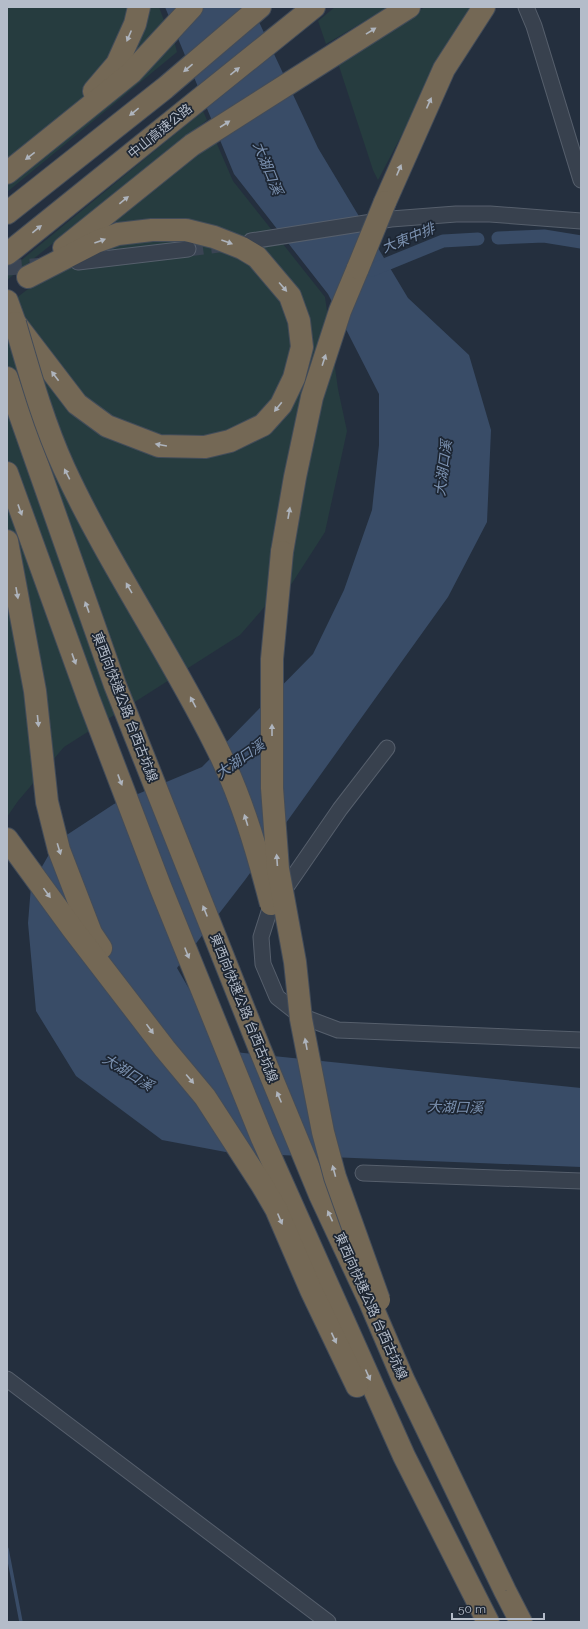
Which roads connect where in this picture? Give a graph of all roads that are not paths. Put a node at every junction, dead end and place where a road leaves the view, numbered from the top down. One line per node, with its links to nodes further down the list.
1 (139, 7): 8 (highway, one-way to 8)
2 (192, 7): 8 (highway)
3 (260, 7): 11 (highway, one-way to 11)
4 (314, 7): 15 (highway, 中山高速公路, one-way to 4)
5 (409, 7): 17 (highway, one-way to 5)
6 (484, 7): 27 (highway, one-way to 6, bridge)
7 (526, 7): 10 (street)
8 (124, 69): 9 (highway, one-way to 9)
9 (7, 173)
10 (581, 180)
11 (7, 213)
12 (581, 221): 13 (street)
13 (256, 246): 17 (highway, one-way to 13); 20 (highway, one-way to 20)
14 (188, 249): 16 (street)
15 (7, 254)
16 (78, 262)
17 (28, 277): 18 (highway)
18 (7, 293)
19 (7, 302): 20 (highway)
20 (15, 323): 27 (highway, one-way to 20, bridge)
21 (7, 378): 31 (highway, 東西向快速公路 台西古坑線, one-way to 21)
22 (7, 473): 35 (highway, one-way to 35)
23 (7, 541): 26 (highway, one-way to 26)
24 (387, 748): 28 (street)
25 (7, 839): 26 (highway, one-way to 26)
26 (135, 1009): 34 (highway, one-way to 34)
27 (301, 1020): 31 (highway, one-way to 27, bridge)
28 (581, 1040)
29 (363, 1173): 30 (street)
30 (581, 1181)
31 (374, 1301): 36 (highway)
32 (7, 1379): 33 (street)
33 (328, 1622)
34 (479, 1622)
35 (488, 1622)
36 (521, 1622)

